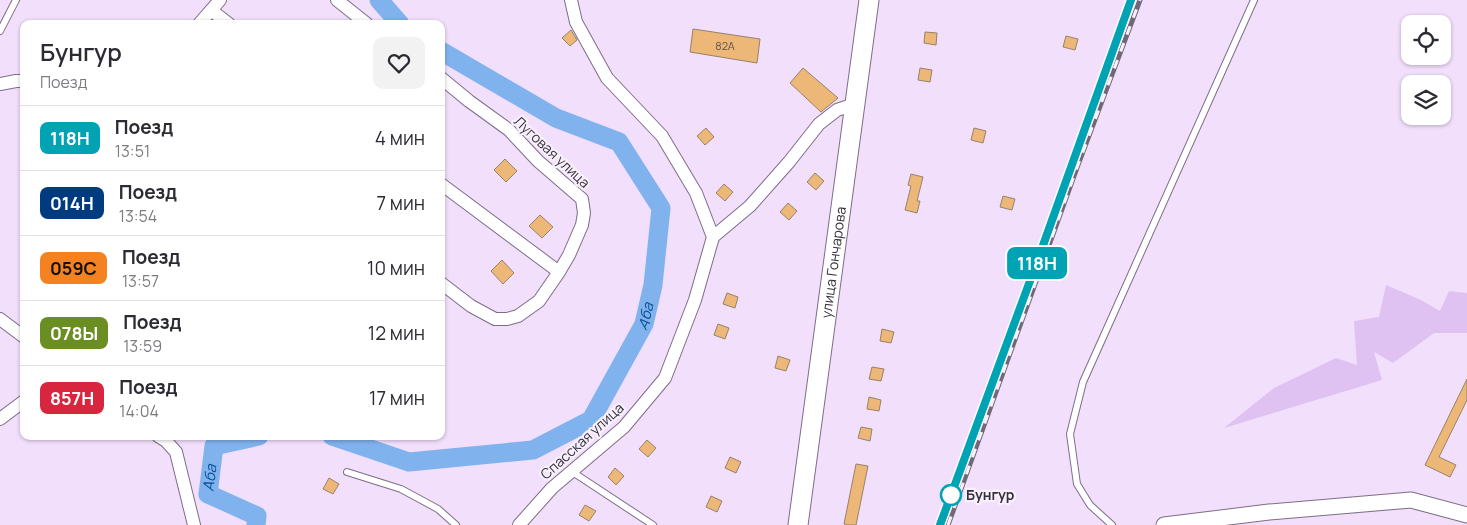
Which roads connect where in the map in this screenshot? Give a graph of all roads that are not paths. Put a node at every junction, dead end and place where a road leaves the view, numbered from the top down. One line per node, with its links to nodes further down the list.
1 (16, 0): 11 (lane)
2 (220, 0): 7 (street)
3 (337, 0): 10 (street)
4 (571, 0): 17 (street)
5 (869, 0): 15 (main road, улица Гончарова)
6 (1254, 0): 33 (lane)
7 (211, 10): 8 (street); 9 (street)
8 (202, 20)
9 (224, 20)
10 (362, 20)
11 (0, 32)
12 (20, 81): 14 (street)
13 (445, 81): 18 (street, Луговая улица)
14 (0, 84)
15 (855, 104): 17 (street); 32 (main road, улица Гончарова)
16 (445, 187): 18 (street)
17 (713, 237): 25 (street, Спасская улица)
18 (559, 272): 19 (street, Луговая улица)
19 (445, 286)
20 (0, 319): 21 (street)
21 (20, 335)
22 (20, 405): 23 (street)
23 (0, 419)
24 (164, 440): 28 (street)
25 (571, 471): 30 (street, Спасская улица); 31 (lane)
26 (347, 472): 29 (lane)
27 (1467, 515): 34 (street)
28 (194, 525)
29 (456, 525)
30 (519, 525)
31 (653, 525)
32 (798, 525)
33 (1112, 525)
34 (1164, 525)

